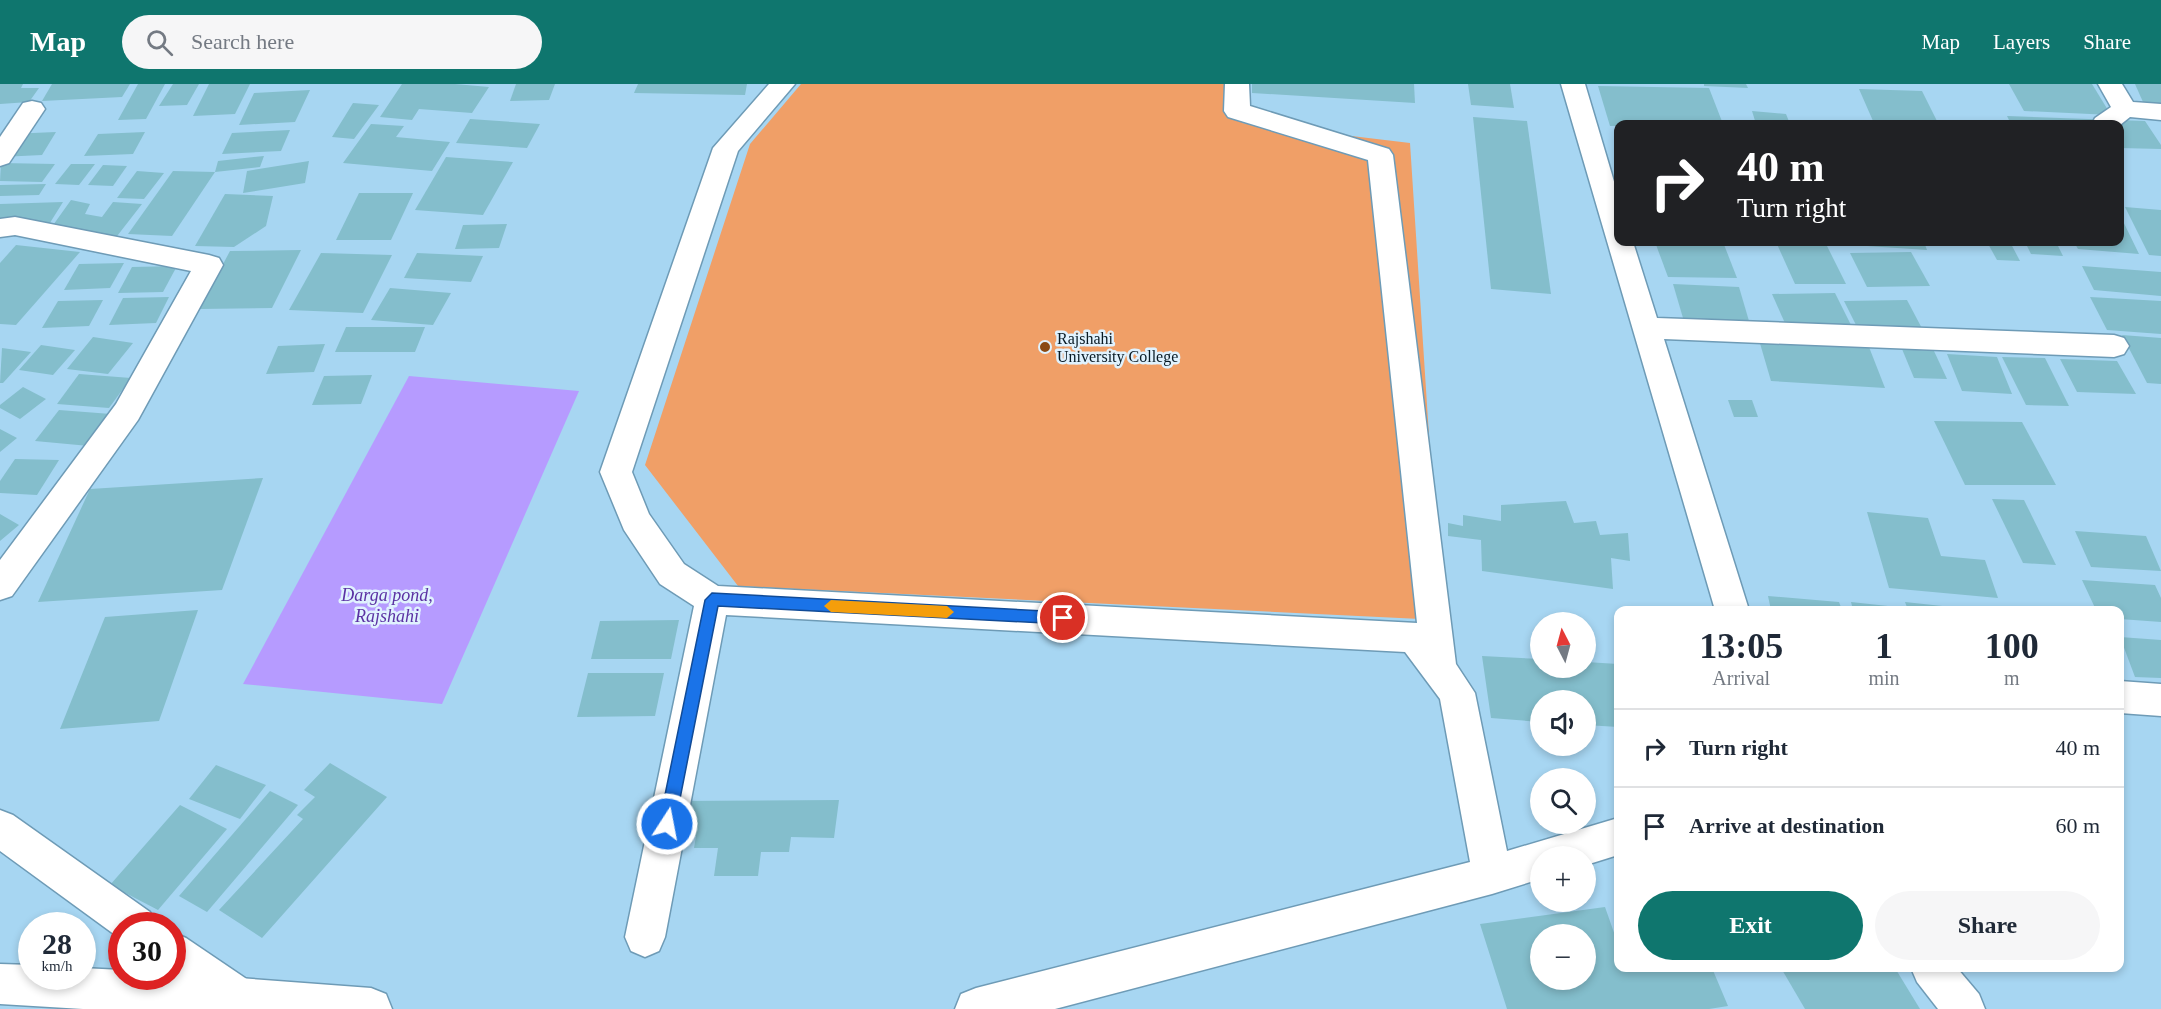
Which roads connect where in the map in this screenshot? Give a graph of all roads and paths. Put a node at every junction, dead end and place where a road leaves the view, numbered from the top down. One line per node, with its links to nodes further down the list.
1 (783, 84): 16 (street)
2 (1237, 84): 18 (street)
3 (1573, 84): 10 (street)
4 (2110, 84): 6 (street)
5 (32, 109): 9 (street)
6 (2126, 109): 7 (street); 8 (street)
7 (2161, 112)
8 (2110, 120)
9 (0, 157)
10 (1614, 212)
11 (0, 228): 15 (street)
12 (1621, 246): 13 (street)
13 (1646, 328): 14 (street); 17 (street)
14 (2114, 346)
15 (0, 586)
16 (712, 600): 18 (street); 27 (street)
17 (1731, 606)
18 (1439, 670): 25 (street)
19 (2124, 697): 20 (street)
20 (2161, 700)
21 (0, 828): 26 (street)
22 (1614, 838): 23 (street)
23 (1588, 846)
24 (1530, 863): 25 (street)
25 (1492, 875): 33 (street)
26 (117, 912)
27 (645, 937)
28 (186, 962): 31 (street)
29 (1933, 972): 34 (street)
30 (0, 984): 31 (street)
31 (236, 997): 32 (street)
32 (371, 1009)
33 (976, 1009)
34 (1964, 1009)

